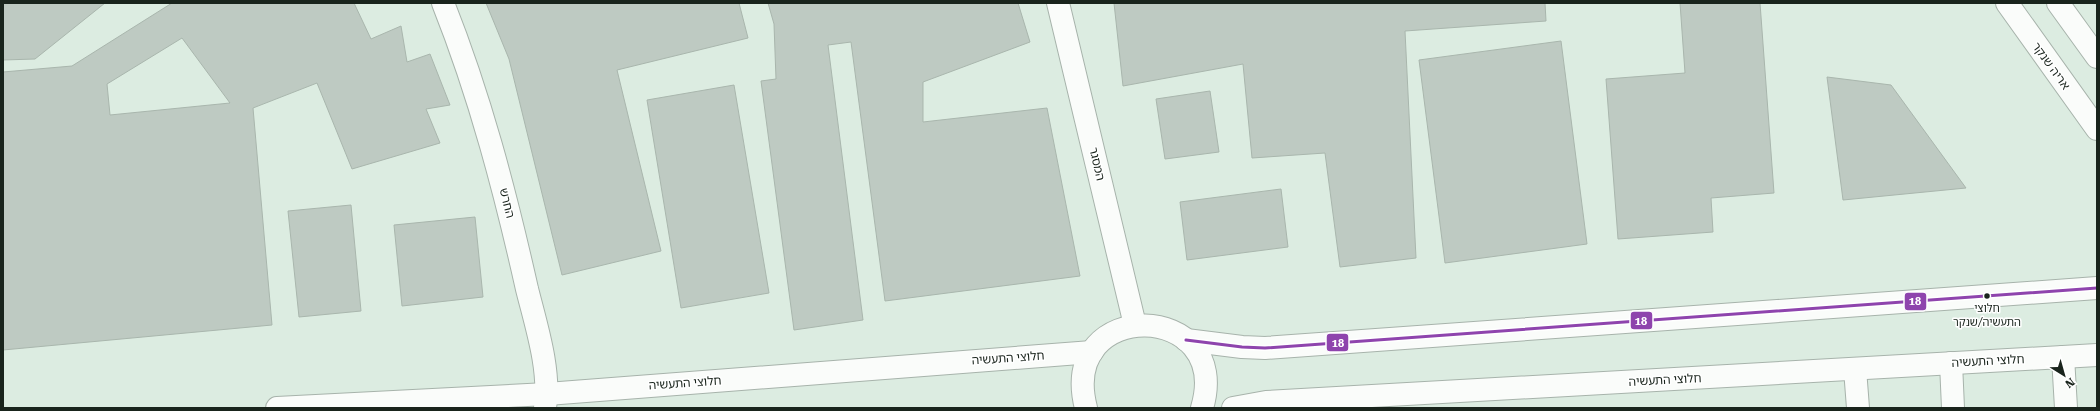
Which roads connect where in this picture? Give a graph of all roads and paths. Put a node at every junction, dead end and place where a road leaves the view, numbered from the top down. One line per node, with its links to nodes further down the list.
1 (444, 3): 15 (street, החרש)
2 (1058, 3): 8 (street, המסגר)
3 (2006, 3): 6 (street, אריה שנקר)
4 (2058, 3): 5 (street)
5 (2097, 57)
6 (2097, 129)
7 (2097, 288): 9 (street)
8 (1135, 325): 9 (street); 10 (street)
9 (1186, 340): 18 (street)
10 (1092, 352): 15 (street, חלוצי התעשיה); 17 (street)
11 (2097, 355): 12 (street, חלוצי התעשיה)
12 (2062, 357): 13 (street, חלוצי התעשיה); 22 (street)
13 (1951, 363): 14 (street, חלוצי התעשיה); 21 (street)
14 (1855, 369): 19 (street, חלוצי התעשיה); 20 (street)
15 (546, 401): 16 (street, חלוצי התעשיה)
16 (277, 408)
17 (1086, 408)
18 (1202, 408)
19 (1233, 408)
20 (1858, 408)
21 (1953, 408)
22 (2066, 408)

